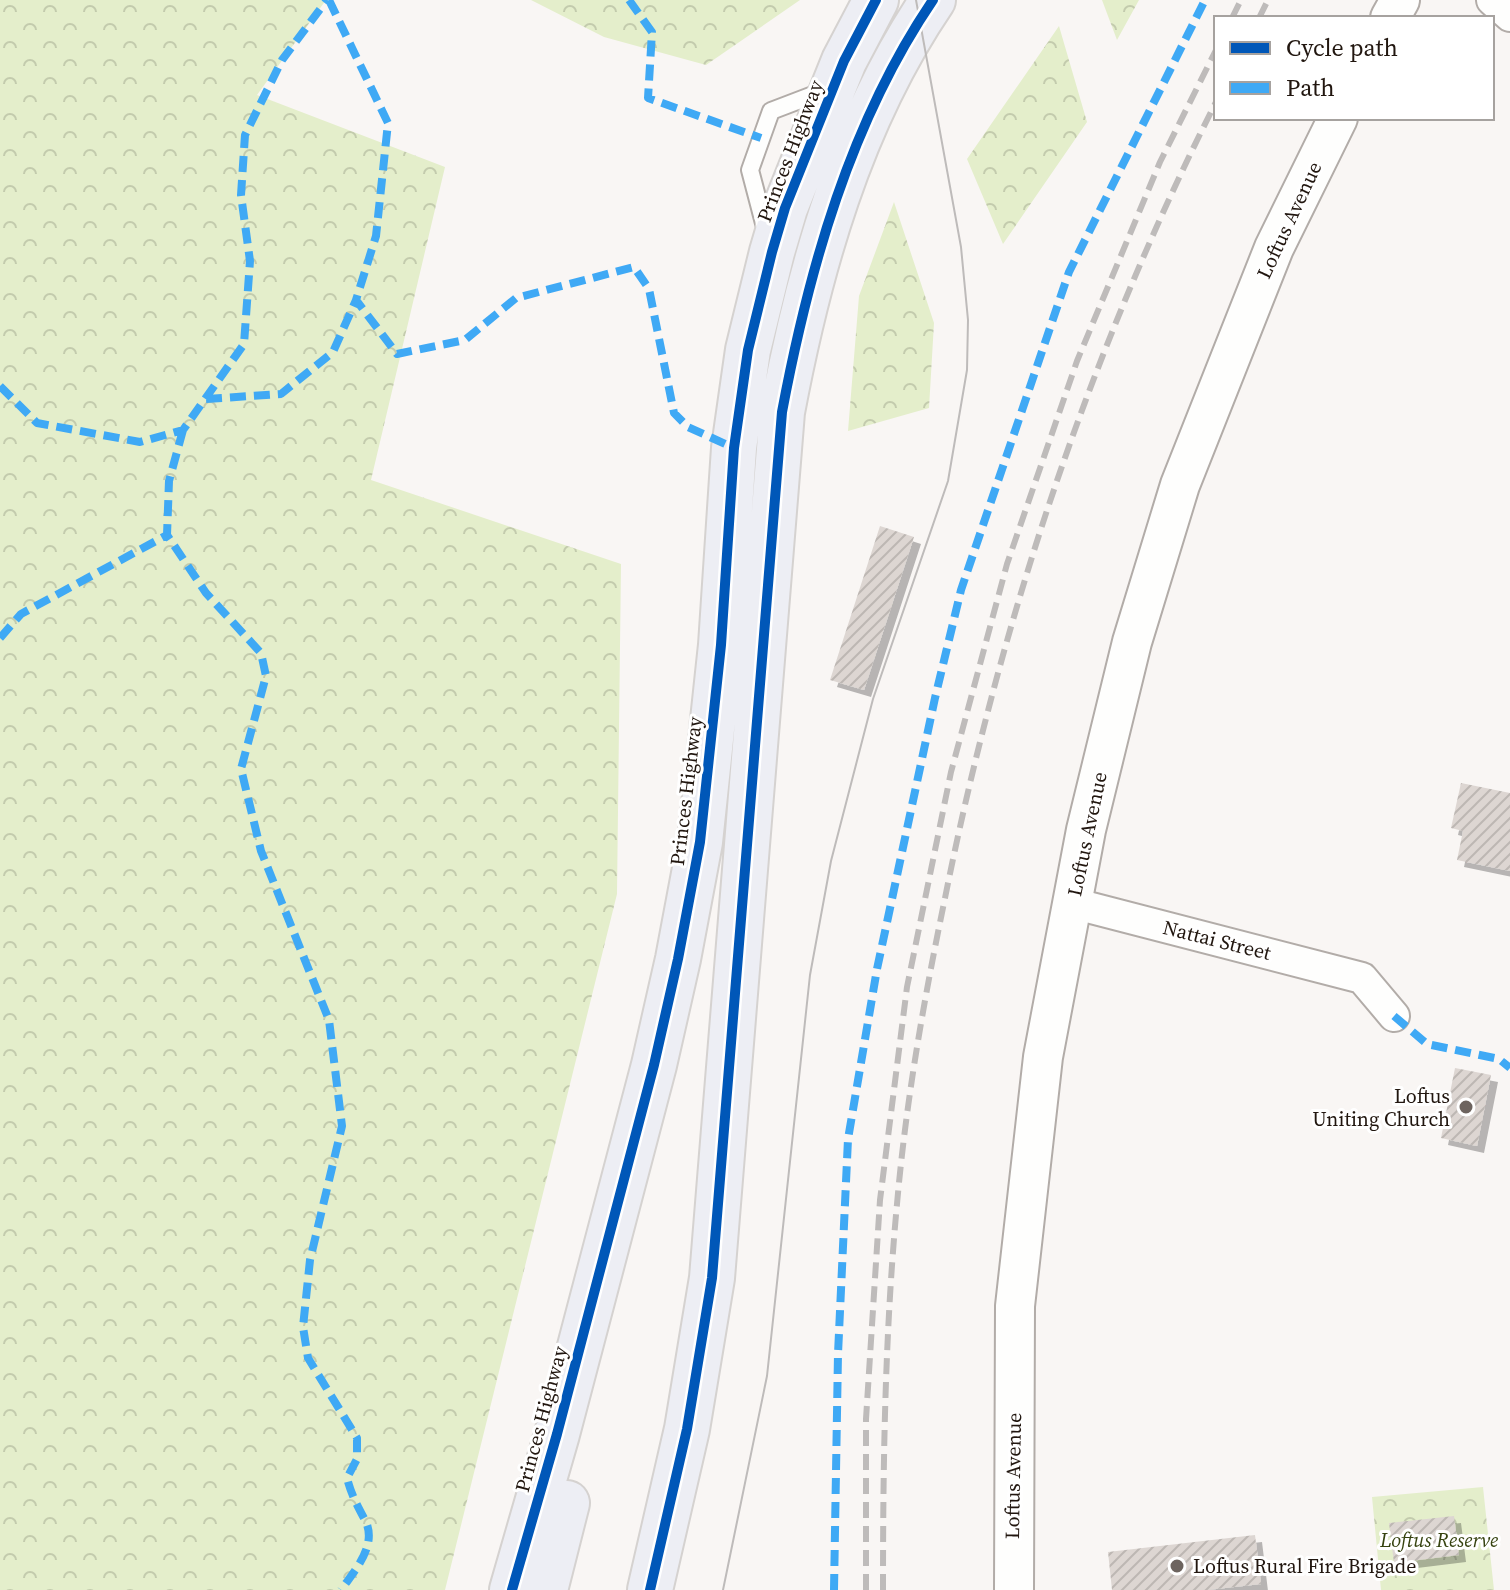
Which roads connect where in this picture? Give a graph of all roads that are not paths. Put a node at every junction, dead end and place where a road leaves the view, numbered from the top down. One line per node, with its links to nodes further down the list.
1 (876, 0): 8 (highway, Princes Highway)
2 (933, 0): 11 (highway)
3 (1492, 0): 4 (street)
4 (1510, 16)
5 (1337, 120): 6 (street, Loftus Avenue)
6 (1072, 903): 7 (street, Nattai Street); 12 (street, Loftus Avenue)
7 (1394, 1016)
8 (654, 1065): 9 (highway, Princes Highway); 10 (highway)
9 (512, 1590)
10 (545, 1590)
11 (650, 1590)
12 (1014, 1590)

